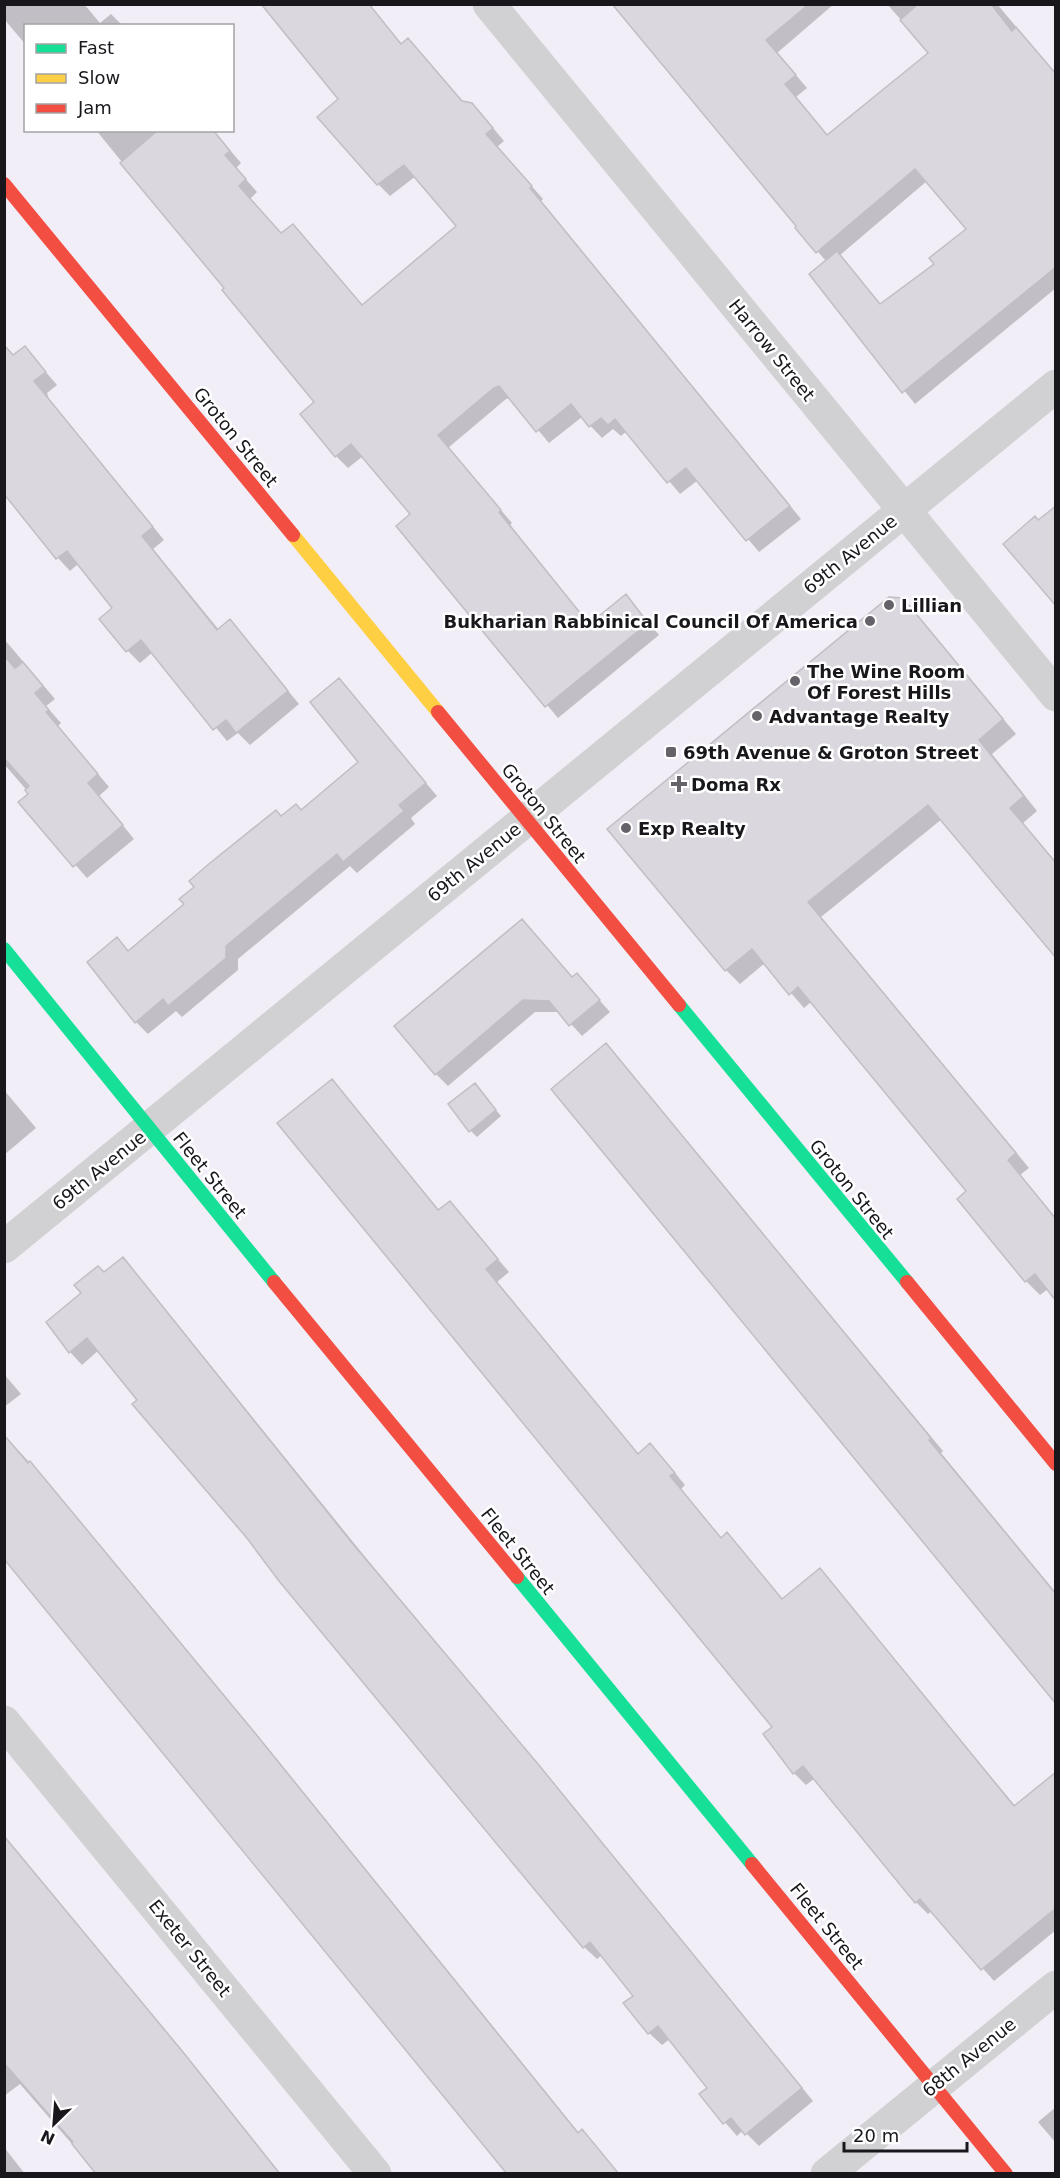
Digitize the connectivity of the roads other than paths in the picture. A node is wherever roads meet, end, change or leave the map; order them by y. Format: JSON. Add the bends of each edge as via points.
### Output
{"nodes":[{"id":1,"x":489,"y":4,"type":"edge"},
{"id":2,"x":4,"y":184,"type":"edge"},
{"id":3,"x":1056,"y":386,"type":"edge"},
{"id":4,"x":904,"y":510,"type":"junction"},
{"id":5,"x":1056,"y":695,"type":"edge"},
{"id":6,"x":526,"y":820,"type":"junction"},
{"id":7,"x":4,"y":949,"type":"edge"},
{"id":8,"x":149,"y":1129,"type":"junction"},
{"id":9,"x":4,"y":1247,"type":"edge"},
{"id":10,"x":1056,"y":1464,"type":"edge"},
{"id":11,"x":4,"y":1722,"type":"edge"},
{"id":12,"x":1056,"y":1987,"type":"edge"},
{"id":13,"x":934,"y":2086,"type":"junction"},
{"id":14,"x":375,"y":2174,"type":"edge"},
{"id":15,"x":827,"y":2174,"type":"edge"},
{"id":16,"x":1006,"y":2174,"type":"edge"}],
"edges":[{"from":1,"to":4,"type":"street","name":"Harrow Street"},
{"from":2,"to":6,"type":"street","name":"Groton Street"},
{"from":3,"to":4,"type":"street","name":"69th Avenue"},
{"from":4,"to":5,"type":"street","name":"Harrow Street"},
{"from":4,"to":6,"type":"street","name":"69th Avenue"},
{"from":6,"to":8,"type":"street","name":"69th Avenue"},
{"from":6,"to":10,"type":"street","name":"Groton Street"},
{"from":7,"to":8,"type":"street","name":"Fleet Street"},
{"from":8,"to":9,"type":"street","name":"69th Avenue"},
{"from":8,"to":13,"type":"street","name":"Fleet Street"},
{"from":11,"to":14,"type":"street","name":"Exeter Street"},
{"from":12,"to":13,"type":"street","name":"68th Avenue"},
{"from":13,"to":15,"type":"street","name":"68th Avenue"},
{"from":13,"to":16,"type":"street","name":"Fleet Street"}]}
